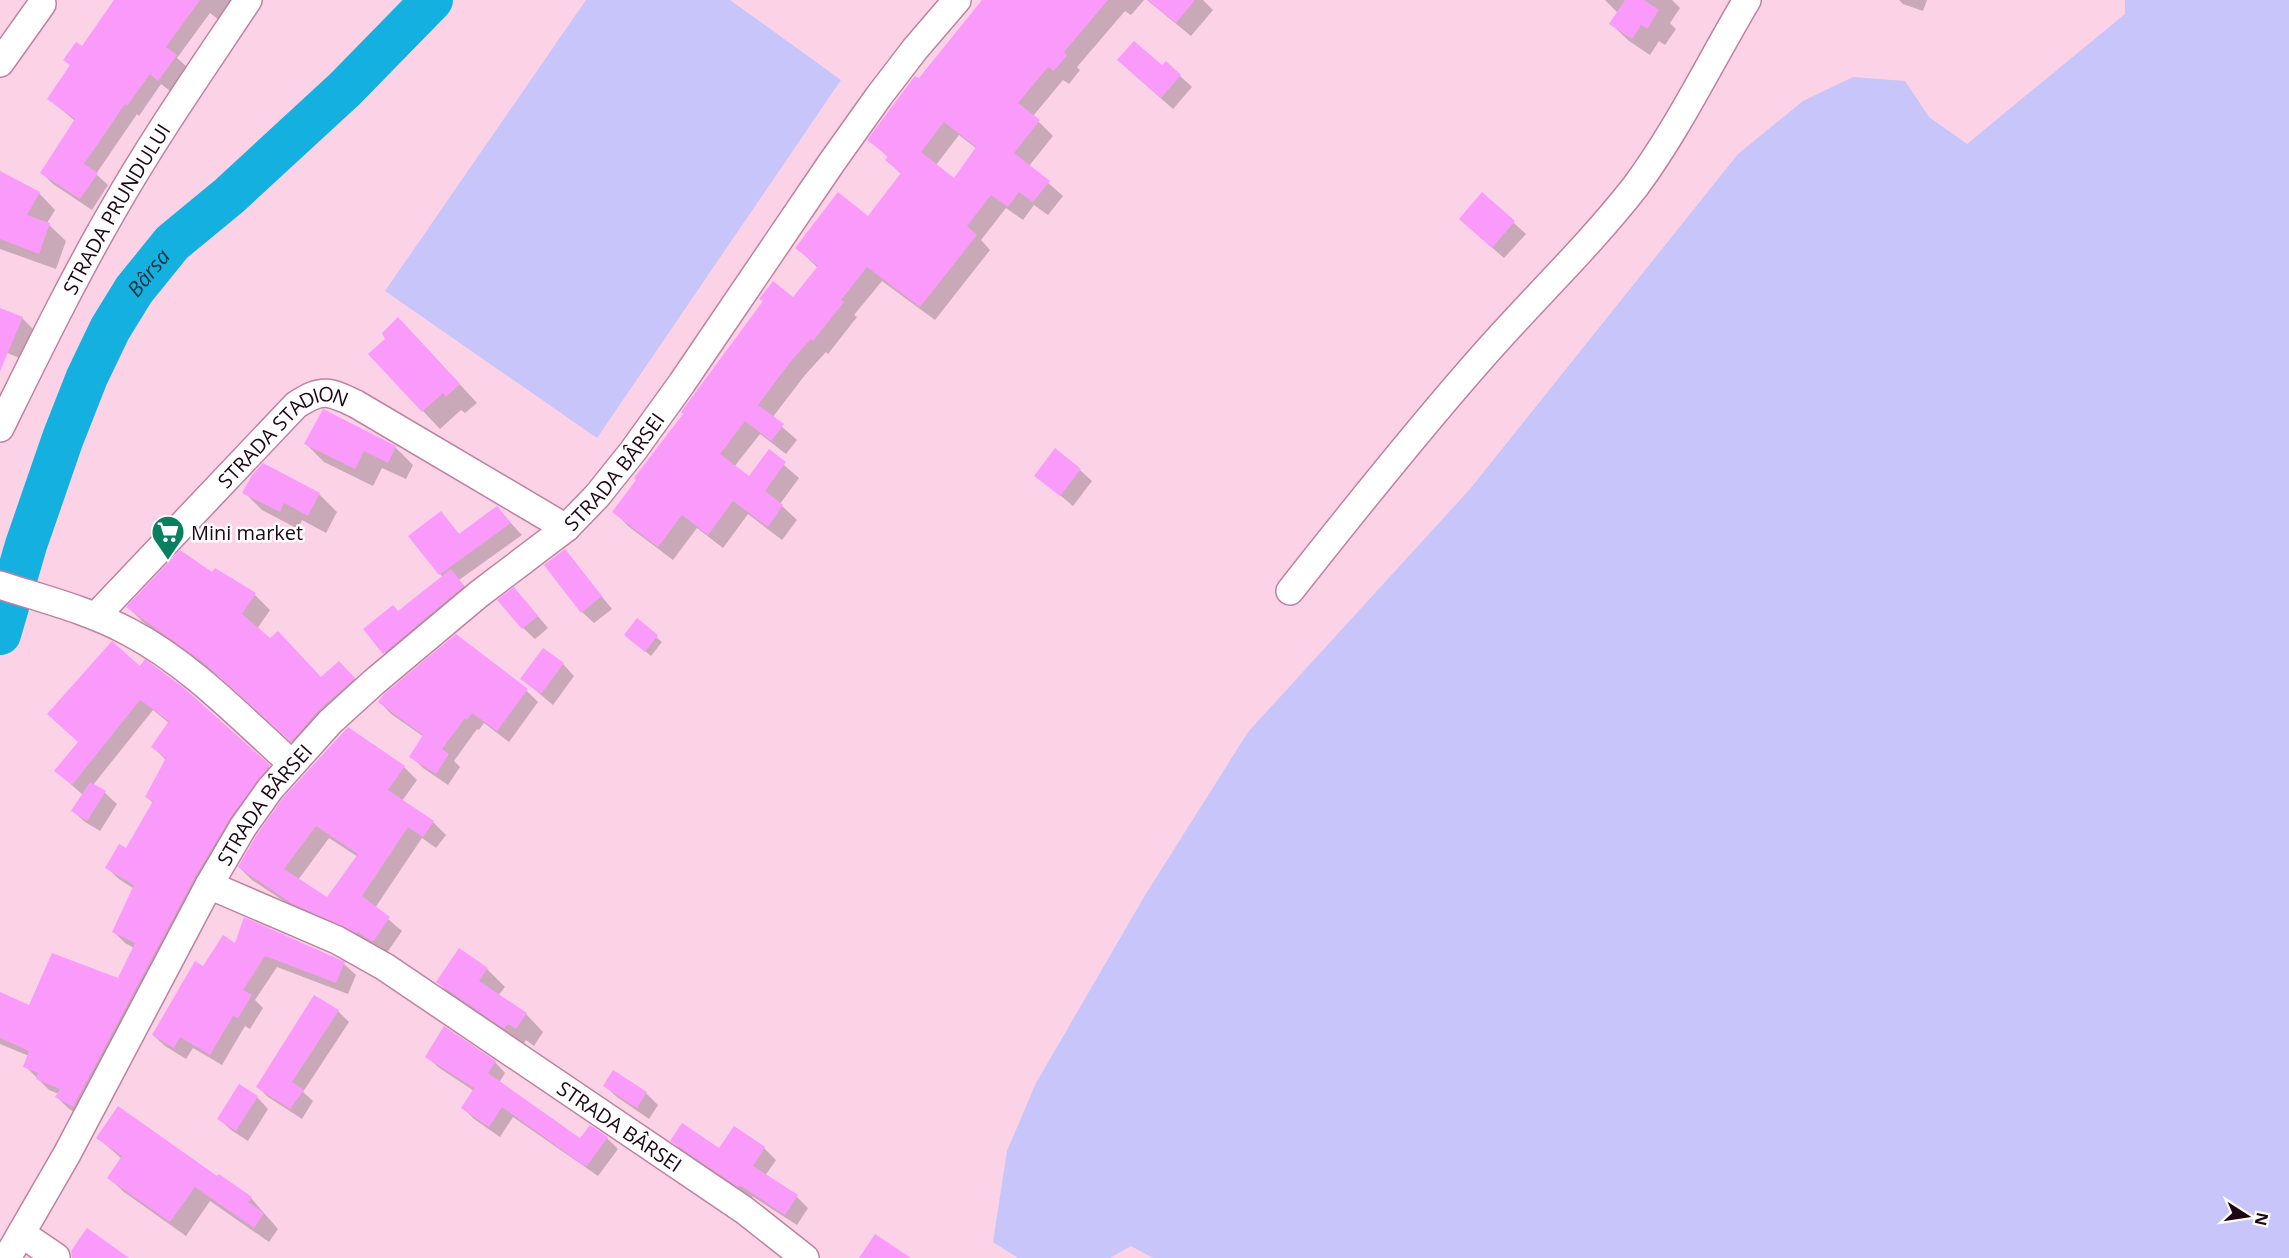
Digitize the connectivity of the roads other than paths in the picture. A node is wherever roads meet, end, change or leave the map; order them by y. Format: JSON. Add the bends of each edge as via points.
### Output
{"nodes":[{"id":1,"x":248,"y":0,"type":"edge"},
{"id":2,"x":957,"y":0,"type":"edge"},
{"id":3,"x":1747,"y":0,"type":"edge"},
{"id":4,"x":42,"y":4,"type":"dead end"},
{"id":5,"x":0,"y":63,"type":"edge"},
{"id":6,"x":0,"y":428,"type":"edge"},
{"id":7,"x":566,"y":528,"type":"junction"},
{"id":8,"x":0,"y":585,"type":"edge"},
{"id":9,"x":1290,"y":591,"type":"dead end"},
{"id":10,"x":96,"y":616,"type":"junction"},
{"id":11,"x":291,"y":763,"type":"junction"},
{"id":12,"x":209,"y":885,"type":"junction"},
{"id":13,"x":22,"y":1234,"type":"junction"},
{"id":14,"x":56,"y":1257,"type":"edge"},
{"id":15,"x":7,"y":1258,"type":"edge"},
{"id":16,"x":805,"y":1258,"type":"edge"}],
"edges":[{"from":1,"to":6,"type":"street","name":"STRADA PRUNDULUI","via":[[113,210]]},
{"from":2,"to":7,"type":"street","name":"STRADA BÂRSEI","via":[[838,152],[633,451]]},
{"from":3,"to":9,"type":"street","via":[[1636,185],[1409,442]]},
{"from":4,"to":5,"type":"street"},
{"from":7,"to":10,"type":"street","name":"STRADA STADION","via":[[356,404],[326,391],[310,395],[296,405]]},
{"from":7,"to":11,"type":"street","name":"STRADA BÂRSEI","via":[[413,648],[330,722]]},
{"from":8,"to":10,"type":"street"},
{"from":10,"to":11,"type":"street","via":[[129,632],[194,675]]},
{"from":11,"to":12,"type":"street","name":"STRADA BÂRSEI","via":[[243,827]]},
{"from":12,"to":13,"type":"street","name":"STRADA BÂRSEI"},
{"from":12,"to":16,"type":"street","name":"STRADA BÂRSEI","via":[[337,940],[385,967],[744,1210]]},
{"from":13,"to":14,"type":"street"},
{"from":13,"to":15,"type":"street","name":"STRADA BÂRSEI"}]}
